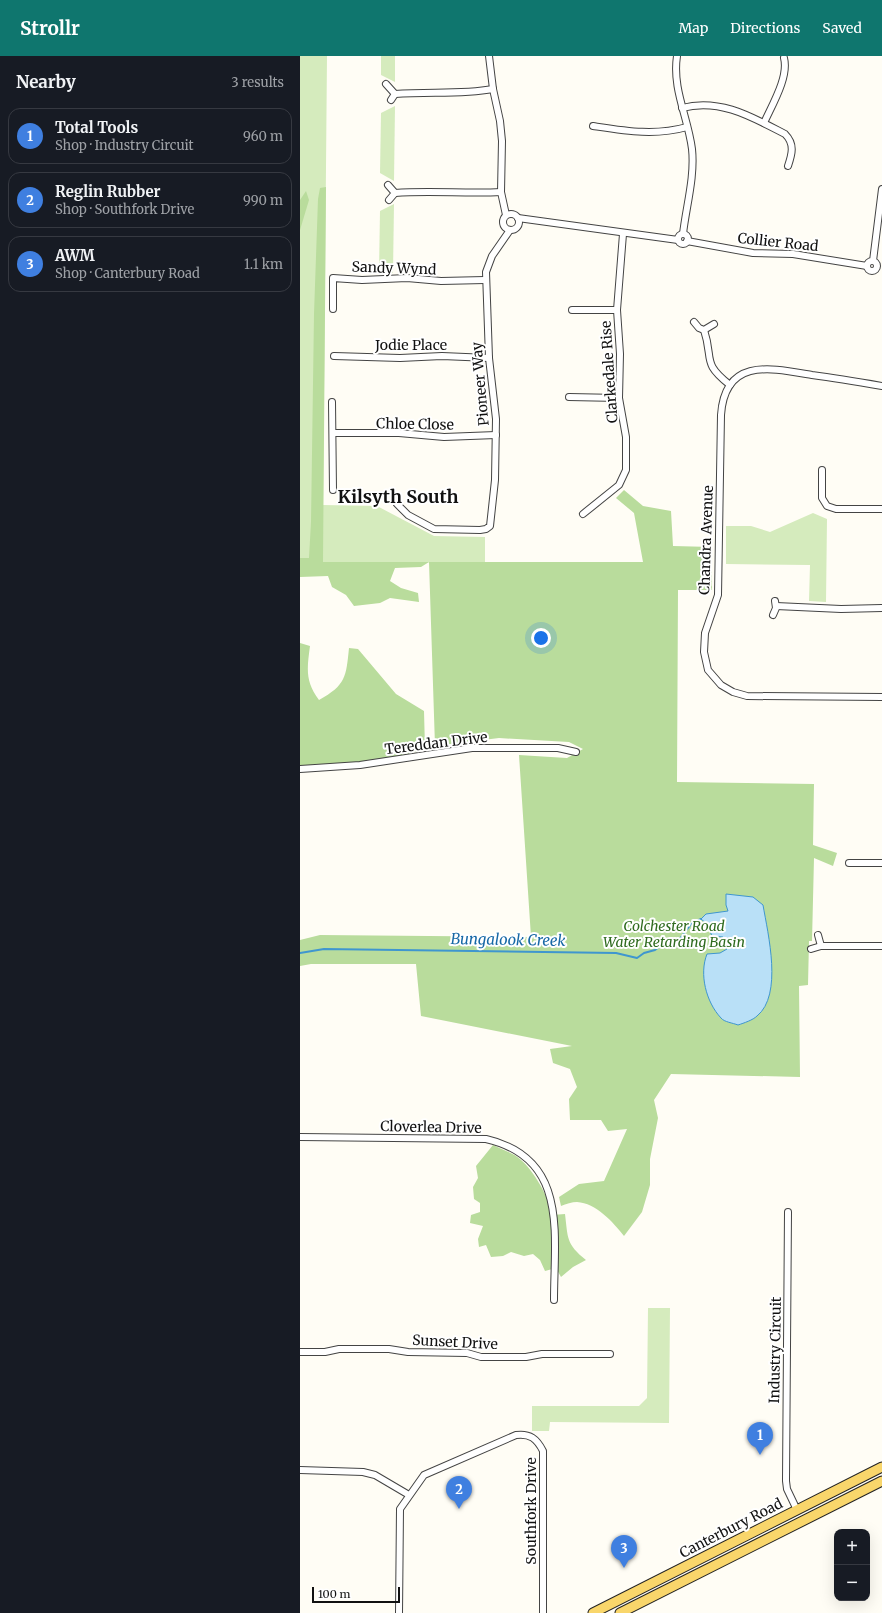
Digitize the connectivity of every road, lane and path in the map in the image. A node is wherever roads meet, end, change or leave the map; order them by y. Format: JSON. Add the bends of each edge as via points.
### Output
{"nodes":[{"id":1,"x":489,"y":56,"type":"edge"},
{"id":2,"x":677,"y":56,"type":"edge"},
{"id":3,"x":784,"y":58,"type":"dead end"},
{"id":4,"x":386,"y":84,"type":"dead end"},
{"id":5,"x":493,"y":89,"type":"junction"},
{"id":6,"x":395,"y":94,"type":"junction"},
{"id":7,"x":392,"y":100,"type":"dead end"},
{"id":8,"x":682,"y":108,"type":"junction"},
{"id":9,"x":764,"y":123,"type":"junction"},
{"id":10,"x":593,"y":126,"type":"dead end"},
{"id":11,"x":687,"y":127,"type":"junction"},
{"id":12,"x":788,"y":166,"type":"dead end"},
{"id":13,"x":388,"y":185,"type":"dead end"},
{"id":14,"x":882,"y":189,"type":"edge"},
{"id":15,"x":501,"y":192,"type":"junction"},
{"id":16,"x":395,"y":193,"type":"junction"},
{"id":17,"x":389,"y":200,"type":"dead end"},
{"id":18,"x":514,"y":218,"type":"junction"},
{"id":19,"x":508,"y":229,"type":"junction"},
{"id":20,"x":623,"y":234,"type":"junction"},
{"id":21,"x":683,"y":234,"type":"junction"},
{"id":22,"x":678,"y":240,"type":"junction"},
{"id":23,"x":687,"y":241,"type":"junction"},
{"id":24,"x":873,"y":261,"type":"junction"},
{"id":25,"x":867,"y":266,"type":"junction"},
{"id":26,"x":880,"y":268,"type":"edge"},
{"id":27,"x":486,"y":280,"type":"junction"},
{"id":28,"x":333,"y":309,"type":"dead end"},
{"id":29,"x":572,"y":310,"type":"dead end"},
{"id":30,"x":617,"y":310,"type":"junction"},
{"id":31,"x":694,"y":322,"type":"dead end"},
{"id":32,"x":714,"y":324,"type":"dead end"},
{"id":33,"x":704,"y":330,"type":"junction"},
{"id":34,"x":334,"y":356,"type":"dead end"},
{"id":35,"x":489,"y":358,"type":"junction"},
{"id":36,"x":730,"y":386,"type":"junction"},
{"id":37,"x":882,"y":386,"type":"edge"},
{"id":38,"x":569,"y":397,"type":"dead end"},
{"id":39,"x":619,"y":398,"type":"junction"},
{"id":40,"x":332,"y":402,"type":"dead end"},
{"id":41,"x":333,"y":433,"type":"junction"},
{"id":42,"x":496,"y":435,"type":"junction"},
{"id":43,"x":822,"y":470,"type":"dead end"},
{"id":44,"x":333,"y":490,"type":"dead end"},
{"id":45,"x":396,"y":504,"type":"dead end"},
{"id":46,"x":882,"y":508,"type":"edge"},
{"id":47,"x":583,"y":514,"type":"dead end"},
{"id":48,"x":882,"y":608,"type":"edge"},
{"id":49,"x":773,"y":615,"type":"dead end"},
{"id":50,"x":882,"y":697,"type":"edge"},
{"id":51,"x":576,"y":752,"type":"dead end"},
{"id":52,"x":300,"y":769,"type":"edge"},
{"id":53,"x":849,"y":863,"type":"dead end"},
{"id":54,"x":882,"y":863,"type":"edge"},
{"id":55,"x":818,"y":935,"type":"dead end"},
{"id":56,"x":821,"y":946,"type":"junction"},
{"id":57,"x":882,"y":946,"type":"edge"},
{"id":58,"x":811,"y":949,"type":"dead end"},
{"id":59,"x":300,"y":1137,"type":"edge"},
{"id":60,"x":788,"y":1212,"type":"dead end"},
{"id":61,"x":554,"y":1300,"type":"dead end"},
{"id":62,"x":300,"y":1352,"type":"edge"},
{"id":63,"x":610,"y":1354,"type":"dead end"},
{"id":64,"x":882,"y":1467,"type":"edge"},
{"id":65,"x":300,"y":1470,"type":"edge"},
{"id":66,"x":882,"y":1481,"type":"edge"},
{"id":67,"x":409,"y":1495,"type":"junction"},
{"id":68,"x":797,"y":1510,"type":"junction"},
{"id":69,"x":611,"y":1604,"type":"junction"},
{"id":70,"x":399,"y":1613,"type":"edge"},
{"id":71,"x":543,"y":1613,"type":"edge"},
{"id":72,"x":593,"y":1613,"type":"edge"},
{"id":73,"x":615,"y":1613,"type":"edge"},
{"id":74,"x":620,"y":1613,"type":"edge"}],
"edges":[{"from":1,"to":5,"type":"street"},
{"from":2,"to":8,"type":"street","via":[[677,89]]},
{"from":3,"to":9,"type":"street","via":[[785,74]]},
{"from":4,"to":6,"type":"street"},
{"from":5,"to":6,"type":"street","via":[[460,94]]},
{"from":5,"to":15,"type":"street","via":[[502,140]]},
{"from":6,"to":7,"type":"street"},
{"from":8,"to":9,"type":"street","via":[[697,105],[726,107]]},
{"from":8,"to":11,"type":"street"},
{"from":9,"to":12,"type":"street","via":[[789,138],[792,149]]},
{"from":10,"to":11,"type":"street","via":[[645,133]]},
{"from":11,"to":21,"type":"street","via":[[691,139],[693,164]]},
{"from":13,"to":16,"type":"street"},
{"from":14,"to":24,"type":"street"},
{"from":15,"to":16,"type":"street"},
{"from":15,"to":18,"type":"street","via":[[504,203]]},
{"from":16,"to":17,"type":"street"},
{"from":18,"to":19,"type":"street","name":"Pioneer Way","via":[[515,229]]},
{"from":18,"to":19,"type":"street","via":[[503,221]]},
{"from":18,"to":20,"type":"street","via":[[535,219]]},
{"from":19,"to":27,"type":"street","name":"Pioneer Way","via":[[487,266]]},
{"from":20,"to":22,"type":"street"},
{"from":20,"to":30,"type":"street","name":"Clarkedale Rise"},
{"from":21,"to":22,"type":"street"},
{"from":21,"to":23,"type":"street"},
{"from":22,"to":23,"type":"street","via":[[682,244]]},
{"from":23,"to":25,"type":"street","name":"Collier Road","via":[[752,253],[793,254]]},
{"from":24,"to":25,"type":"street"},
{"from":24,"to":26,"type":"street"},
{"from":25,"to":26,"type":"street","name":"Collier Road","via":[[872,271]]},
{"from":27,"to":28,"type":"street","name":"Sandy Wynd","via":[[441,282],[407,278],[334,278]]},
{"from":27,"to":35,"type":"street","name":"Pioneer Way"},
{"from":29,"to":30,"type":"street"},
{"from":30,"to":39,"type":"street","name":"Clarkedale Rise"},
{"from":31,"to":33,"type":"street"},
{"from":32,"to":33,"type":"street"},
{"from":33,"to":36,"type":"street","via":[[711,368]]},
{"from":34,"to":35,"type":"street","name":"Jodie Place"},
{"from":35,"to":42,"type":"street","name":"Pioneer Way"},
{"from":36,"to":37,"type":"street","name":"Chandra Avenue","via":[[749,371],[768,368]]},
{"from":36,"to":50,"type":"street","name":"Chandra Avenue","via":[[723,399],[721,411],[720,566],[718,595],[705,633],[704,652],[708,670],[721,685],[747,696]]},
{"from":38,"to":39,"type":"street"},
{"from":39,"to":47,"type":"street","name":"Clarkedale Rise","via":[[626,437],[626,470],[619,485]]},
{"from":40,"to":41,"type":"street"},
{"from":41,"to":42,"type":"street","name":"Chloe Close","via":[[399,433],[444,437]]},
{"from":41,"to":44,"type":"street"},
{"from":42,"to":45,"type":"street","name":"Pioneer Way","via":[[495,480],[490,526],[486,530],[434,529],[408,515]]},
{"from":43,"to":46,"type":"street","via":[[822,498],[827,506],[836,509]]},
{"from":48,"to":49,"type":"street","via":[[841,609],[776,604]]},
{"from":51,"to":52,"type":"street","name":"Tereddan Drive","via":[[558,748],[472,748],[360,765]]},
{"from":53,"to":54,"type":"street"},
{"from":55,"to":56,"type":"street"},
{"from":56,"to":57,"type":"street"},
{"from":56,"to":58,"type":"street"},
{"from":59,"to":61,"type":"street","name":"Cloverlea Drive","via":[[486,1139],[516,1150],[536,1167],[545,1179],[551,1196],[555,1222]]},
{"from":60,"to":68,"type":"street","name":"Industry Circuit","via":[[786,1481]]},
{"from":62,"to":63,"type":"street","name":"Sunset Drive","via":[[389,1349],[408,1352],[467,1353],[481,1357]]},
{"from":64,"to":68,"type":"main road","name":"Canterbury Road"},
{"from":65,"to":67,"type":"street","via":[[363,1472],[375,1475]]},
{"from":66,"to":74,"type":"main road","name":"Canterbury Road"},
{"from":67,"to":70,"type":"street","name":"Southfork Drive","via":[[400,1509]]},
{"from":67,"to":71,"type":"street","name":"Southfork Drive","via":[[424,1475],[516,1435],[531,1436],[539,1442],[543,1451]]},
{"from":68,"to":69,"type":"main road","name":"Canterbury Road"},
{"from":69,"to":72,"type":"main road","name":"Canterbury Road"},
{"from":69,"to":73,"type":"main road"}]}
